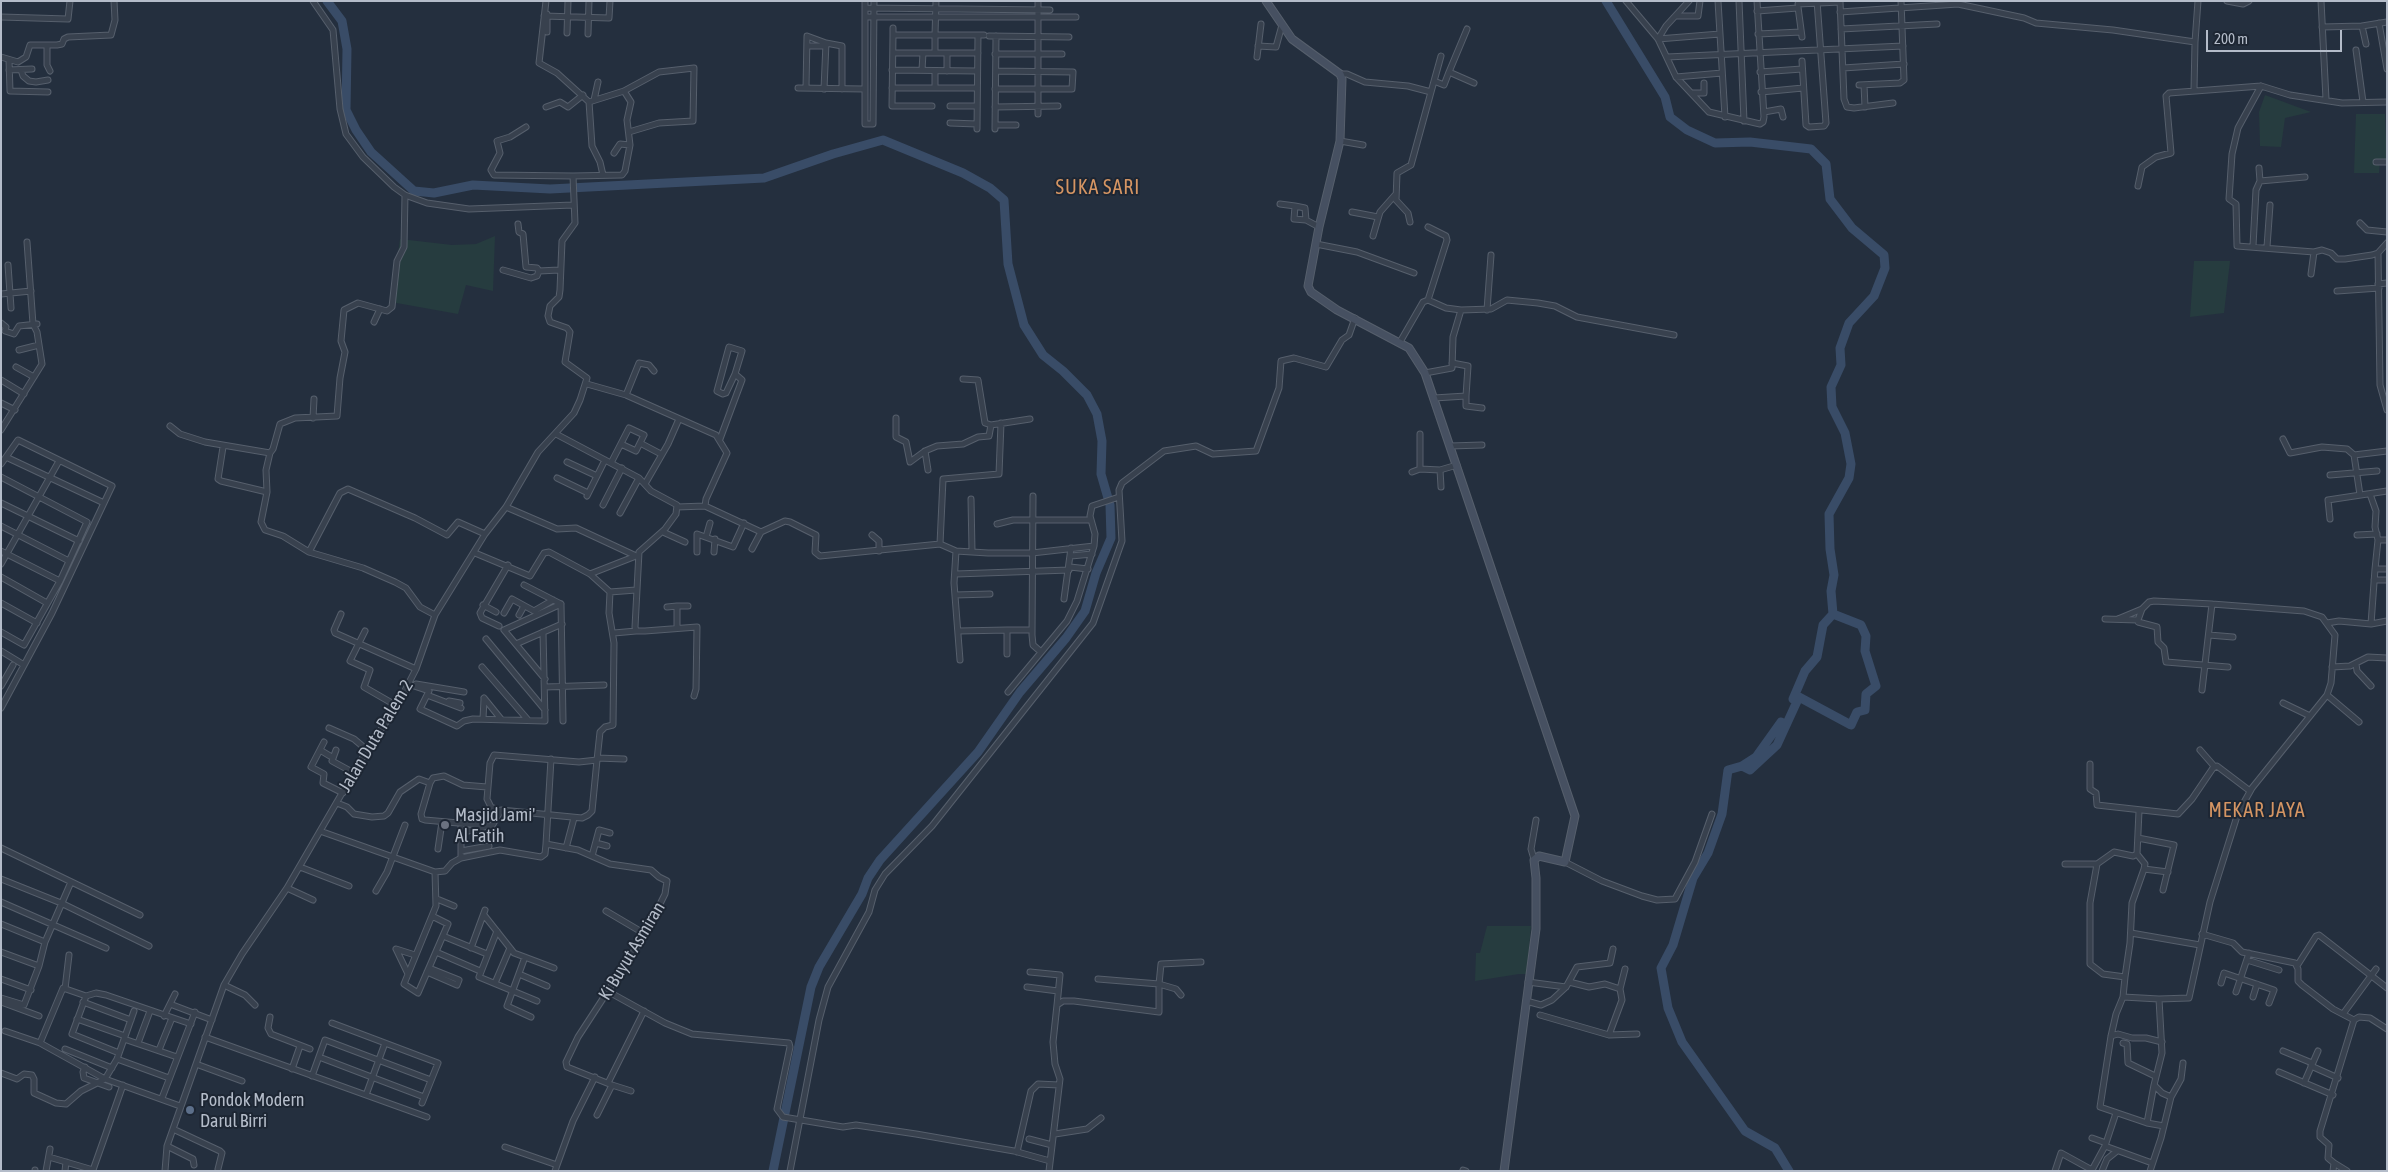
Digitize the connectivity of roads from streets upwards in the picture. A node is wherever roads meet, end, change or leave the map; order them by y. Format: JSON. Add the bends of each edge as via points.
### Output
{"nodes":[{"id":1,"x":70,"y":1,"type":"edge"},
{"id":2,"x":114,"y":1,"type":"edge"},
{"id":3,"x":313,"y":1,"type":"edge"},
{"id":4,"x":547,"y":1,"type":"edge"},
{"id":5,"x":568,"y":1,"type":"edge"},
{"id":6,"x":589,"y":1,"type":"edge"},
{"id":7,"x":610,"y":1,"type":"edge"},
{"id":8,"x":865,"y":1,"type":"edge"},
{"id":9,"x":874,"y":1,"type":"edge"},
{"id":10,"x":936,"y":1,"type":"edge"},
{"id":11,"x":1038,"y":1,"type":"edge"},
{"id":12,"x":1266,"y":1,"type":"edge"},
{"id":13,"x":1626,"y":1,"type":"edge"},
{"id":14,"x":1690,"y":1,"type":"edge"},
{"id":15,"x":1700,"y":1,"type":"edge"},
{"id":16,"x":1718,"y":1,"type":"edge"},
{"id":17,"x":1739,"y":1,"type":"edge"},
{"id":18,"x":1756,"y":1,"type":"edge"},
{"id":19,"x":1901,"y":1,"type":"edge"},
{"id":20,"x":2198,"y":1,"type":"edge"},
{"id":21,"x":2227,"y":1,"type":"edge"},
{"id":22,"x":2249,"y":1,"type":"edge"},
{"id":23,"x":2321,"y":1,"type":"edge"},
{"id":24,"x":1818,"y":2,"type":"edge"},
{"id":25,"x":1840,"y":2,"type":"edge"},
{"id":26,"x":1798,"y":5,"type":"edge"},
{"id":27,"x":865,"y":8,"type":"junction"},
{"id":28,"x":874,"y":8,"type":"junction"},
{"id":29,"x":1901,"y":8,"type":"junction"},
{"id":30,"x":936,"y":9,"type":"junction"},
{"id":31,"x":1038,"y":10,"type":"junction"},
{"id":32,"x":1050,"y":10,"type":"dead end"},
{"id":33,"x":1757,"y":11,"type":"junction"},
{"id":34,"x":1840,"y":12,"type":"junction"},
{"id":35,"x":546,"y":16,"type":"junction"},
{"id":36,"x":568,"y":16,"type":"junction"},
{"id":37,"x":1676,"y":16,"type":"junction"},
{"id":38,"x":1,"y":17,"type":"edge"},
{"id":39,"x":589,"y":17,"type":"junction"},
{"id":40,"x":866,"y":17,"type":"junction"},
{"id":41,"x":874,"y":17,"type":"junction"},
{"id":42,"x":935,"y":17,"type":"junction"},
{"id":43,"x":1038,"y":17,"type":"junction"},
{"id":44,"x":1076,"y":17,"type":"dead end"},
{"id":45,"x":2387,"y":22,"type":"edge"},
{"id":46,"x":2380,"y":23,"type":"junction"},
{"id":47,"x":1261,"y":24,"type":"dead end"},
{"id":48,"x":1937,"y":24,"type":"dead end"},
{"id":49,"x":1282,"y":26,"type":"junction"},
{"id":50,"x":1902,"y":26,"type":"junction"},
{"id":51,"x":2362,"y":26,"type":"junction"},
{"id":52,"x":2322,"y":27,"type":"junction"},
{"id":53,"x":893,"y":28,"type":"dead end"},
{"id":54,"x":1467,"y":29,"type":"dead end"},
{"id":55,"x":1841,"y":29,"type":"junction"},
{"id":56,"x":547,"y":32,"type":"dead end"},
{"id":57,"x":567,"y":33,"type":"dead end"},
{"id":58,"x":588,"y":34,"type":"dead end"},
{"id":59,"x":1720,"y":34,"type":"junction"},
{"id":60,"x":1758,"y":34,"type":"junction"},
{"id":61,"x":893,"y":36,"type":"junction"},
{"id":62,"x":935,"y":36,"type":"junction"},
{"id":63,"x":984,"y":36,"type":"junction"},
{"id":64,"x":996,"y":36,"type":"junction"},
{"id":65,"x":1038,"y":36,"type":"junction"},
{"id":66,"x":1069,"y":37,"type":"dead end"},
{"id":67,"x":1658,"y":39,"type":"junction"},
{"id":68,"x":2195,"y":42,"type":"junction"},
{"id":69,"x":2366,"y":44,"type":"dead end"},
{"id":70,"x":826,"y":45,"type":"junction"},
{"id":71,"x":47,"y":46,"type":"junction"},
{"id":72,"x":807,"y":46,"type":"junction"},
{"id":73,"x":1258,"y":46,"type":"junction"},
{"id":74,"x":1903,"y":46,"type":"junction"},
{"id":75,"x":1842,"y":48,"type":"junction"},
{"id":76,"x":1821,"y":49,"type":"junction"},
{"id":77,"x":2356,"y":50,"type":"dead end"},
{"id":78,"x":1758,"y":52,"type":"junction"},
{"id":79,"x":893,"y":53,"type":"junction"},
{"id":80,"x":923,"y":53,"type":"junction"},
{"id":81,"x":935,"y":53,"type":"junction"},
{"id":82,"x":947,"y":53,"type":"junction"},
{"id":83,"x":978,"y":53,"type":"junction"},
{"id":84,"x":996,"y":54,"type":"junction"},
{"id":85,"x":1038,"y":54,"type":"junction"},
{"id":86,"x":1062,"y":54,"type":"dead end"},
{"id":87,"x":1741,"y":54,"type":"junction"},
{"id":88,"x":1721,"y":55,"type":"junction"},
{"id":89,"x":1441,"y":56,"type":"dead end"},
{"id":90,"x":1,"y":57,"type":"edge"},
{"id":91,"x":1257,"y":57,"type":"dead end"},
{"id":92,"x":1666,"y":57,"type":"junction"},
{"id":93,"x":9,"y":60,"type":"junction"},
{"id":94,"x":1802,"y":61,"type":"dead end"},
{"id":95,"x":1904,"y":64,"type":"junction"},
{"id":96,"x":1843,"y":68,"type":"junction"},
{"id":97,"x":32,"y":69,"type":"dead end"},
{"id":98,"x":1802,"y":69,"type":"junction"},
{"id":99,"x":2387,"y":69,"type":"edge"},
{"id":100,"x":9,"y":70,"type":"junction"},
{"id":101,"x":21,"y":70,"type":"junction"},
{"id":102,"x":892,"y":70,"type":"junction"},
{"id":103,"x":922,"y":70,"type":"junction"},
{"id":104,"x":935,"y":70,"type":"junction"},
{"id":105,"x":947,"y":70,"type":"junction"},
{"id":106,"x":50,"y":71,"type":"dead end"},
{"id":107,"x":978,"y":71,"type":"junction"},
{"id":108,"x":996,"y":71,"type":"junction"},
{"id":109,"x":1038,"y":71,"type":"junction"},
{"id":110,"x":1449,"y":72,"type":"junction"},
{"id":111,"x":1760,"y":72,"type":"junction"},
{"id":112,"x":1722,"y":73,"type":"junction"},
{"id":113,"x":1340,"y":74,"type":"junction"},
{"id":114,"x":1676,"y":76,"type":"junction"},
{"id":115,"x":48,"y":80,"type":"dead end"},
{"id":116,"x":1434,"y":81,"type":"junction"},
{"id":117,"x":598,"y":82,"type":"dead end"},
{"id":118,"x":1474,"y":83,"type":"dead end"},
{"id":119,"x":1704,"y":83,"type":"dead end"},
{"id":120,"x":2261,"y":86,"type":"junction"},
{"id":121,"x":798,"y":88,"type":"dead end"},
{"id":122,"x":806,"y":88,"type":"junction"},
{"id":123,"x":824,"y":88,"type":"junction"},
{"id":124,"x":864,"y":88,"type":"junction"},
{"id":125,"x":892,"y":88,"type":"junction"},
{"id":126,"x":934,"y":88,"type":"junction"},
{"id":127,"x":977,"y":88,"type":"junction"},
{"id":128,"x":1803,"y":88,"type":"junction"},
{"id":129,"x":842,"y":89,"type":"junction"},
{"id":130,"x":995,"y":89,"type":"junction"},
{"id":131,"x":1038,"y":89,"type":"junction"},
{"id":132,"x":2194,"y":90,"type":"junction"},
{"id":133,"x":624,"y":91,"type":"junction"},
{"id":134,"x":48,"y":92,"type":"dead end"},
{"id":135,"x":1430,"y":92,"type":"junction"},
{"id":136,"x":1761,"y":92,"type":"junction"},
{"id":137,"x":1692,"y":94,"type":"junction"},
{"id":138,"x":583,"y":96,"type":"junction"},
{"id":139,"x":2326,"y":100,"type":"junction"},
{"id":140,"x":592,"y":101,"type":"junction"},
{"id":141,"x":2363,"y":102,"type":"junction"},
{"id":142,"x":2387,"y":102,"type":"edge"},
{"id":143,"x":1894,"y":103,"type":"dead end"},
{"id":144,"x":932,"y":106,"type":"dead end"},
{"id":145,"x":950,"y":106,"type":"dead end"},
{"id":146,"x":977,"y":106,"type":"junction"},
{"id":147,"x":995,"y":106,"type":"junction"},
{"id":148,"x":1058,"y":106,"type":"dead end"},
{"id":149,"x":546,"y":107,"type":"dead end"},
{"id":150,"x":1038,"y":107,"type":"junction"},
{"id":151,"x":1865,"y":107,"type":"junction"},
{"id":152,"x":1764,"y":112,"type":"junction"},
{"id":153,"x":1038,"y":114,"type":"dead end"},
{"id":154,"x":1725,"y":117,"type":"junction"},
{"id":155,"x":1783,"y":117,"type":"dead end"},
{"id":156,"x":1744,"y":121,"type":"junction"},
{"id":157,"x":950,"y":123,"type":"dead end"},
{"id":158,"x":1016,"y":125,"type":"dead end"},
{"id":159,"x":526,"y":127,"type":"dead end"},
{"id":160,"x":629,"y":132,"type":"junction"},
{"id":161,"x":1340,"y":141,"type":"junction"},
{"id":162,"x":630,"y":145,"type":"junction"},
{"id":163,"x":1363,"y":145,"type":"dead end"},
{"id":164,"x":614,"y":153,"type":"dead end"},
{"id":165,"x":2376,"y":162,"type":"dead end"},
{"id":166,"x":2387,"y":162,"type":"edge"},
{"id":167,"x":2259,"y":168,"type":"dead end"},
{"id":168,"x":603,"y":175,"type":"junction"},
{"id":169,"x":2305,"y":177,"type":"dead end"},
{"id":170,"x":573,"y":178,"type":"junction"},
{"id":171,"x":2260,"y":181,"type":"junction"},
{"id":172,"x":2138,"y":186,"type":"dead end"},
{"id":173,"x":405,"y":195,"type":"junction"},
{"id":174,"x":1395,"y":195,"type":"junction"},
{"id":175,"x":1280,"y":204,"type":"dead end"},
{"id":176,"x":573,"y":205,"type":"junction"},
{"id":177,"x":2270,"y":205,"type":"dead end"},
{"id":178,"x":1295,"y":206,"type":"junction"},
{"id":179,"x":1352,"y":212,"type":"dead end"},
{"id":180,"x":1378,"y":217,"type":"junction"},
{"id":181,"x":1306,"y":220,"type":"junction"},
{"id":182,"x":1410,"y":222,"type":"dead end"},
{"id":183,"x":2360,"y":223,"type":"dead end"},
{"id":184,"x":518,"y":224,"type":"dead end"},
{"id":185,"x":1319,"y":226,"type":"junction"},
{"id":186,"x":1428,"y":227,"type":"dead end"},
{"id":187,"x":2387,"y":232,"type":"edge"},
{"id":188,"x":1373,"y":236,"type":"dead end"},
{"id":189,"x":27,"y":242,"type":"dead end"},
{"id":190,"x":2387,"y":243,"type":"edge"},
{"id":191,"x":1316,"y":244,"type":"junction"},
{"id":192,"x":2253,"y":246,"type":"junction"},
{"id":193,"x":2267,"y":247,"type":"junction"},
{"id":194,"x":2314,"y":252,"type":"junction"},
{"id":195,"x":2378,"y":253,"type":"junction"},
{"id":196,"x":1491,"y":255,"type":"dead end"},
{"id":197,"x":8,"y":265,"type":"dead end"},
{"id":198,"x":503,"y":270,"type":"dead end"},
{"id":199,"x":559,"y":270,"type":"junction"},
{"id":200,"x":539,"y":271,"type":"junction"},
{"id":201,"x":1414,"y":273,"type":"dead end"},
{"id":202,"x":2312,"y":274,"type":"dead end"},
{"id":203,"x":2387,"y":283,"type":"edge"},
{"id":204,"x":2378,"y":286,"type":"junction"},
{"id":205,"x":31,"y":291,"type":"junction"},
{"id":206,"x":2337,"y":291,"type":"dead end"},
{"id":207,"x":10,"y":293,"type":"junction"},
{"id":208,"x":1,"y":294,"type":"edge"},
{"id":209,"x":1428,"y":300,"type":"junction"},
{"id":210,"x":11,"y":308,"type":"dead end"},
{"id":211,"x":380,"y":309,"type":"junction"},
{"id":212,"x":1461,"y":310,"type":"junction"},
{"id":213,"x":1487,"y":310,"type":"junction"},
{"id":214,"x":1354,"y":318,"type":"junction"},
{"id":215,"x":374,"y":322,"type":"dead end"},
{"id":216,"x":1,"y":323,"type":"edge"},
{"id":217,"x":35,"y":324,"type":"junction"},
{"id":218,"x":5,"y":330,"type":"junction"},
{"id":219,"x":1674,"y":335,"type":"dead end"},
{"id":220,"x":1,"y":337,"type":"edge"},
{"id":221,"x":1400,"y":342,"type":"junction"},
{"id":222,"x":39,"y":345,"type":"junction"},
{"id":223,"x":18,"y":350,"type":"dead end"},
{"id":224,"x":1452,"y":363,"type":"junction"},
{"id":225,"x":16,"y":367,"type":"dead end"},
{"id":226,"x":2380,"y":370,"type":"junction"},
{"id":227,"x":2387,"y":370,"type":"edge"},
{"id":228,"x":654,"y":371,"type":"dead end"},
{"id":229,"x":1425,"y":373,"type":"junction"},
{"id":230,"x":735,"y":374,"type":"junction"},
{"id":231,"x":34,"y":376,"type":"junction"},
{"id":232,"x":963,"y":379,"type":"dead end"},
{"id":233,"x":1,"y":380,"type":"edge"},
{"id":234,"x":586,"y":384,"type":"junction"},
{"id":235,"x":24,"y":394,"type":"junction"},
{"id":236,"x":626,"y":395,"type":"junction"},
{"id":237,"x":1466,"y":396,"type":"junction"},
{"id":238,"x":1434,"y":398,"type":"junction"},
{"id":239,"x":314,"y":399,"type":"dead end"},
{"id":240,"x":1,"y":403,"type":"edge"},
{"id":241,"x":1482,"y":408,"type":"dead end"},
{"id":242,"x":15,"y":410,"type":"junction"},
{"id":243,"x":2387,"y":410,"type":"edge"},
{"id":244,"x":313,"y":418,"type":"junction"},
{"id":245,"x":896,"y":418,"type":"dead end"},
{"id":246,"x":679,"y":419,"type":"junction"},
{"id":247,"x":1030,"y":419,"type":"dead end"},
{"id":248,"x":1001,"y":424,"type":"junction"},
{"id":249,"x":991,"y":425,"type":"junction"},
{"id":250,"x":170,"y":426,"type":"dead end"},
{"id":251,"x":2,"y":428,"type":"edge"},
{"id":252,"x":556,"y":434,"type":"junction"},
{"id":253,"x":1420,"y":434,"type":"dead end"},
{"id":254,"x":720,"y":439,"type":"junction"},
{"id":255,"x":2283,"y":439,"type":"dead end"},
{"id":256,"x":640,"y":443,"type":"junction"},
{"id":257,"x":621,"y":444,"type":"junction"},
{"id":258,"x":1482,"y":445,"type":"dead end"},
{"id":259,"x":223,"y":446,"type":"junction"},
{"id":260,"x":1450,"y":446,"type":"junction"},
{"id":261,"x":925,"y":451,"type":"junction"},
{"id":262,"x":2387,"y":451,"type":"edge"},
{"id":263,"x":270,"y":453,"type":"junction"},
{"id":264,"x":659,"y":453,"type":"dead end"},
{"id":265,"x":2354,"y":455,"type":"junction"},
{"id":266,"x":6,"y":457,"type":"junction"},
{"id":267,"x":59,"y":460,"type":"junction"},
{"id":268,"x":606,"y":460,"type":"junction"},
{"id":269,"x":567,"y":462,"type":"dead end"},
{"id":270,"x":611,"y":463,"type":"junction"},
{"id":271,"x":1,"y":464,"type":"edge"},
{"id":272,"x":1456,"y":465,"type":"junction"},
{"id":273,"x":622,"y":468,"type":"junction"},
{"id":274,"x":1420,"y":469,"type":"junction"},
{"id":275,"x":928,"y":470,"type":"dead end"},
{"id":276,"x":1440,"y":470,"type":"junction"},
{"id":277,"x":2377,"y":471,"type":"dead end"},
{"id":278,"x":1412,"y":472,"type":"dead end"},
{"id":279,"x":2357,"y":473,"type":"junction"},
{"id":280,"x":2330,"y":475,"type":"dead end"},
{"id":281,"x":597,"y":476,"type":"junction"},
{"id":282,"x":1,"y":478,"type":"edge"},
{"id":283,"x":49,"y":478,"type":"junction"},
{"id":284,"x":557,"y":478,"type":"dead end"},
{"id":285,"x":639,"y":478,"type":"junction"},
{"id":286,"x":644,"y":484,"type":"junction"},
{"id":287,"x":1441,"y":487,"type":"dead end"},
{"id":288,"x":2387,"y":491,"type":"edge"},
{"id":289,"x":267,"y":492,"type":"junction"},
{"id":290,"x":2370,"y":494,"type":"junction"},
{"id":291,"x":2360,"y":495,"type":"junction"},
{"id":292,"x":1033,"y":496,"type":"dead end"},
{"id":293,"x":1116,"y":497,"type":"junction"},
{"id":294,"x":39,"y":498,"type":"junction"},
{"id":295,"x":971,"y":499,"type":"dead end"},
{"id":296,"x":1,"y":503,"type":"edge"},
{"id":297,"x":104,"y":503,"type":"junction"},
{"id":298,"x":603,"y":505,"type":"dead end"},
{"id":299,"x":506,"y":506,"type":"junction"},
{"id":300,"x":705,"y":506,"type":"junction"},
{"id":301,"x":677,"y":507,"type":"junction"},
{"id":302,"x":620,"y":513,"type":"dead end"},
{"id":303,"x":28,"y":517,"type":"junction"},
{"id":304,"x":2330,"y":518,"type":"dead end"},
{"id":305,"x":1091,"y":520,"type":"junction"},
{"id":306,"x":1032,"y":522,"type":"junction"},
{"id":307,"x":710,"y":523,"type":"dead end"},
{"id":308,"x":744,"y":524,"type":"junction"},
{"id":309,"x":997,"y":524,"type":"dead end"},
{"id":310,"x":1,"y":526,"type":"edge"},
{"id":311,"x":663,"y":532,"type":"junction"},
{"id":312,"x":761,"y":532,"type":"junction"},
{"id":313,"x":485,"y":534,"type":"junction"},
{"id":314,"x":18,"y":535,"type":"junction"},
{"id":315,"x":872,"y":535,"type":"dead end"},
{"id":316,"x":2357,"y":535,"type":"dead end"},
{"id":317,"x":706,"y":537,"type":"junction"},
{"id":318,"x":2377,"y":537,"type":"junction"},
{"id":319,"x":715,"y":539,"type":"junction"},
{"id":320,"x":2387,"y":540,"type":"edge"},
{"id":321,"x":79,"y":541,"type":"junction"},
{"id":322,"x":685,"y":542,"type":"dead end"},
{"id":323,"x":940,"y":544,"type":"junction"},
{"id":324,"x":729,"y":545,"type":"junction"},
{"id":325,"x":1094,"y":546,"type":"junction"},
{"id":326,"x":1071,"y":548,"type":"junction"},
{"id":327,"x":752,"y":549,"type":"dead end"},
{"id":328,"x":1,"y":551,"type":"edge"},
{"id":329,"x":880,"y":551,"type":"junction"},
{"id":330,"x":956,"y":551,"type":"junction"},
{"id":331,"x":972,"y":551,"type":"junction"},
{"id":332,"x":309,"y":552,"type":"junction"},
{"id":333,"x":697,"y":552,"type":"dead end"},
{"id":334,"x":714,"y":552,"type":"dead end"},
{"id":335,"x":729,"y":552,"type":"dead end"},
{"id":336,"x":475,"y":553,"type":"junction"},
{"id":337,"x":1032,"y":553,"type":"junction"},
{"id":338,"x":7,"y":554,"type":"junction"},
{"id":339,"x":1092,"y":554,"type":"junction"},
{"id":340,"x":636,"y":556,"type":"junction"},
{"id":341,"x":1071,"y":556,"type":"junction"},
{"id":342,"x":69,"y":561,"type":"junction"},
{"id":343,"x":1,"y":564,"type":"edge"},
{"id":344,"x":508,"y":565,"type":"junction"},
{"id":345,"x":1070,"y":568,"type":"junction"},
{"id":346,"x":1088,"y":569,"type":"junction"},
{"id":347,"x":2375,"y":569,"type":"junction"},
{"id":348,"x":2387,"y":569,"type":"edge"},
{"id":349,"x":1032,"y":570,"type":"junction"},
{"id":350,"x":590,"y":574,"type":"junction"},
{"id":351,"x":956,"y":574,"type":"junction"},
{"id":352,"x":1,"y":577,"type":"edge"},
{"id":353,"x":2374,"y":580,"type":"junction"},
{"id":354,"x":2387,"y":580,"type":"edge"},
{"id":355,"x":60,"y":581,"type":"junction"},
{"id":356,"x":524,"y":585,"type":"dead end"},
{"id":357,"x":636,"y":590,"type":"junction"},
{"id":358,"x":610,"y":592,"type":"junction"},
{"id":359,"x":990,"y":594,"type":"dead end"},
{"id":360,"x":954,"y":595,"type":"junction"},
{"id":361,"x":1064,"y":599,"type":"dead end"},
{"id":362,"x":553,"y":600,"type":"junction"},
{"id":363,"x":1,"y":603,"type":"edge"},
{"id":364,"x":48,"y":603,"type":"junction"},
{"id":365,"x":561,"y":604,"type":"junction"},
{"id":366,"x":2212,"y":604,"type":"junction"},
{"id":367,"x":483,"y":605,"type":"junction"},
{"id":368,"x":524,"y":606,"type":"junction"},
{"id":369,"x":666,"y":606,"type":"dead end"},
{"id":370,"x":677,"y":606,"type":"junction"},
{"id":371,"x":688,"y":606,"type":"dead end"},
{"id":372,"x":2142,"y":609,"type":"junction"},
{"id":373,"x":496,"y":612,"type":"dead end"},
{"id":374,"x":342,"y":614,"type":"dead end"},
{"id":375,"x":504,"y":614,"type":"dead end"},
{"id":376,"x":435,"y":615,"type":"junction"},
{"id":377,"x":519,"y":615,"type":"dead end"},
{"id":378,"x":2105,"y":619,"type":"dead end"},
{"id":379,"x":2118,"y":619,"type":"junction"},
{"id":380,"x":2138,"y":620,"type":"junction"},
{"id":381,"x":2387,"y":621,"type":"edge"},
{"id":382,"x":37,"y":623,"type":"junction"},
{"id":383,"x":2328,"y":623,"type":"junction"},
{"id":384,"x":562,"y":624,"type":"junction"},
{"id":385,"x":2371,"y":624,"type":"junction"},
{"id":386,"x":499,"y":626,"type":"dead end"},
{"id":387,"x":677,"y":628,"type":"junction"},
{"id":388,"x":1007,"y":630,"type":"junction"},
{"id":389,"x":1032,"y":630,"type":"junction"},
{"id":390,"x":364,"y":631,"type":"dead end"},
{"id":391,"x":636,"y":631,"type":"junction"},
{"id":392,"x":959,"y":631,"type":"junction"},
{"id":393,"x":1,"y":632,"type":"edge"},
{"id":394,"x":543,"y":632,"type":"junction"},
{"id":395,"x":614,"y":633,"type":"junction"},
{"id":396,"x":2209,"y":634,"type":"junction"},
{"id":397,"x":2234,"y":637,"type":"dead end"},
{"id":398,"x":486,"y":639,"type":"dead end"},
{"id":399,"x":357,"y":644,"type":"junction"},
{"id":400,"x":516,"y":644,"type":"junction"},
{"id":401,"x":1,"y":651,"type":"edge"},
{"id":402,"x":1041,"y":652,"type":"junction"},
{"id":403,"x":1007,"y":654,"type":"dead end"},
{"id":404,"x":2387,"y":658,"type":"edge"},
{"id":405,"x":960,"y":660,"type":"dead end"},
{"id":406,"x":2356,"y":664,"type":"junction"},
{"id":407,"x":13,"y":665,"type":"dead end"},
{"id":408,"x":24,"y":665,"type":"junction"},
{"id":409,"x":2205,"y":665,"type":"junction"},
{"id":410,"x":482,"y":667,"type":"dead end"},
{"id":411,"x":2228,"y":667,"type":"dead end"},
{"id":412,"x":2332,"y":667,"type":"junction"},
{"id":413,"x":1,"y":668,"type":"edge"},
{"id":414,"x":416,"y":669,"type":"junction"},
{"id":415,"x":9,"y":672,"type":"junction"},
{"id":416,"x":545,"y":679,"type":"junction"},
{"id":417,"x":408,"y":684,"type":"junction"},
{"id":418,"x":604,"y":685,"type":"dead end"},
{"id":419,"x":1,"y":686,"type":"edge"},
{"id":420,"x":563,"y":686,"type":"junction"},
{"id":421,"x":2371,"y":686,"type":"dead end"},
{"id":422,"x":545,"y":687,"type":"junction"},
{"id":423,"x":2202,"y":690,"type":"dead end"},
{"id":424,"x":464,"y":692,"type":"dead end"},
{"id":425,"x":1008,"y":692,"type":"dead end"},
{"id":426,"x":427,"y":695,"type":"junction"},
{"id":427,"x":2327,"y":695,"type":"junction"},
{"id":428,"x":694,"y":696,"type":"dead end"},
{"id":429,"x":2283,"y":702,"type":"dead end"},
{"id":430,"x":397,"y":706,"type":"junction"},
{"id":431,"x":460,"y":706,"type":"dead end"},
{"id":432,"x":1,"y":708,"type":"edge"},
{"id":433,"x":545,"y":710,"type":"junction"},
{"id":434,"x":2310,"y":716,"type":"junction"},
{"id":435,"x":483,"y":719,"type":"junction"},
{"id":436,"x":501,"y":719,"type":"junction"},
{"id":437,"x":528,"y":720,"type":"junction"},
{"id":438,"x":563,"y":721,"type":"dead end"},
{"id":439,"x":2359,"y":722,"type":"dead end"},
{"id":440,"x":329,"y":728,"type":"dead end"},
{"id":441,"x":324,"y":742,"type":"dead end"},
{"id":442,"x":320,"y":750,"type":"junction"},
{"id":443,"x":336,"y":750,"type":"dead end"},
{"id":444,"x":367,"y":750,"type":"junction"},
{"id":445,"x":2200,"y":750,"type":"dead end"},
{"id":446,"x":330,"y":756,"type":"dead end"},
{"id":447,"x":597,"y":759,"type":"junction"},
{"id":448,"x":551,"y":760,"type":"junction"},
{"id":449,"x":624,"y":760,"type":"dead end"},
{"id":450,"x":2090,"y":764,"type":"dead end"},
{"id":451,"x":2214,"y":766,"type":"junction"},
{"id":452,"x":354,"y":774,"type":"junction"},
{"id":453,"x":429,"y":782,"type":"junction"},
{"id":454,"x":487,"y":787,"type":"junction"},
{"id":455,"x":2250,"y":791,"type":"junction"},
{"id":456,"x":343,"y":793,"type":"junction"},
{"id":457,"x":337,"y":802,"type":"junction"},
{"id":458,"x":500,"y":811,"type":"junction"},
{"id":459,"x":2139,"y":811,"type":"junction"},
{"id":460,"x":548,"y":814,"type":"junction"},
{"id":461,"x":1712,"y":814,"type":"dead end"},
{"id":462,"x":574,"y":818,"type":"junction"},
{"id":463,"x":1536,"y":820,"type":"dead end"},
{"id":464,"x":442,"y":822,"type":"junction"},
{"id":465,"x":461,"y":824,"type":"junction"},
{"id":466,"x":405,"y":825,"type":"dead end"},
{"id":467,"x":488,"y":826,"type":"junction"},
{"id":468,"x":320,"y":831,"type":"junction"},
{"id":469,"x":610,"y":832,"type":"dead end"},
{"id":470,"x":460,"y":833,"type":"junction"},
{"id":471,"x":2138,"y":838,"type":"junction"},
{"id":472,"x":596,"y":843,"type":"junction"},
{"id":473,"x":546,"y":844,"type":"junction"},
{"id":474,"x":488,"y":846,"type":"dead end"},
{"id":475,"x":607,"y":846,"type":"dead end"},
{"id":476,"x":1,"y":848,"type":"edge"},
{"id":477,"x":566,"y":848,"type":"junction"},
{"id":478,"x":438,"y":849,"type":"dead end"},
{"id":479,"x":461,"y":851,"type":"junction"},
{"id":480,"x":2136,"y":854,"type":"junction"},
{"id":481,"x":393,"y":856,"type":"junction"},
{"id":482,"x":592,"y":856,"type":"junction"},
{"id":483,"x":460,"y":858,"type":"junction"},
{"id":484,"x":1534,"y":859,"type":"junction"},
{"id":485,"x":1565,"y":862,"type":"junction"},
{"id":486,"x":2065,"y":864,"type":"dead end"},
{"id":487,"x":2097,"y":864,"type":"junction"},
{"id":488,"x":300,"y":867,"type":"junction"},
{"id":489,"x":2144,"y":869,"type":"junction"},
{"id":490,"x":435,"y":872,"type":"junction"},
{"id":491,"x":2168,"y":872,"type":"junction"},
{"id":492,"x":1,"y":878,"type":"edge"},
{"id":493,"x":71,"y":882,"type":"junction"},
{"id":494,"x":349,"y":886,"type":"dead end"},
{"id":495,"x":287,"y":888,"type":"junction"},
{"id":496,"x":2163,"y":890,"type":"dead end"},
{"id":497,"x":376,"y":891,"type":"dead end"},
{"id":498,"x":437,"y":899,"type":"junction"},
{"id":499,"x":313,"y":900,"type":"dead end"},
{"id":500,"x":1,"y":902,"type":"edge"},
{"id":501,"x":61,"y":904,"type":"junction"},
{"id":502,"x":454,"y":906,"type":"dead end"},
{"id":503,"x":606,"y":911,"type":"dead end"},
{"id":504,"x":140,"y":915,"type":"dead end"},
{"id":505,"x":432,"y":916,"type":"junction"},
{"id":506,"x":1,"y":924,"type":"edge"},
{"id":507,"x":52,"y":925,"type":"junction"},
{"id":508,"x":497,"y":932,"type":"junction"},
{"id":509,"x":2131,"y":933,"type":"junction"},
{"id":510,"x":645,"y":934,"type":"junction"},
{"id":511,"x":2202,"y":934,"type":"junction"},
{"id":512,"x":443,"y":936,"type":"junction"},
{"id":513,"x":45,"y":942,"type":"junction"},
{"id":514,"x":2200,"y":945,"type":"junction"},
{"id":515,"x":149,"y":946,"type":"dead end"},
{"id":516,"x":106,"y":948,"type":"dead end"},
{"id":517,"x":471,"y":948,"type":"junction"},
{"id":518,"x":510,"y":948,"type":"junction"},
{"id":519,"x":1613,"y":949,"type":"dead end"},
{"id":520,"x":1,"y":952,"type":"edge"},
{"id":521,"x":436,"y":952,"type":"junction"},
{"id":522,"x":2249,"y":953,"type":"junction"},
{"id":523,"x":487,"y":954,"type":"junction"},
{"id":524,"x":68,"y":955,"type":"dead end"},
{"id":525,"x":416,"y":955,"type":"junction"},
{"id":526,"x":525,"y":957,"type":"junction"},
{"id":527,"x":2247,"y":960,"type":"junction"},
{"id":528,"x":1201,"y":962,"type":"dead end"},
{"id":529,"x":39,"y":966,"type":"junction"},
{"id":530,"x":2297,"y":966,"type":"junction"},
{"id":531,"x":554,"y":968,"type":"dead end"},
{"id":532,"x":2376,"y":968,"type":"dead end"},
{"id":533,"x":1625,"y":969,"type":"dead end"},
{"id":534,"x":428,"y":970,"type":"junction"},
{"id":535,"x":2278,"y":970,"type":"dead end"},
{"id":536,"x":480,"y":971,"type":"junction"},
{"id":537,"x":1030,"y":972,"type":"dead end"},
{"id":538,"x":408,"y":974,"type":"junction"},
{"id":539,"x":519,"y":974,"type":"junction"},
{"id":540,"x":2371,"y":976,"type":"junction"},
{"id":541,"x":2125,"y":977,"type":"junction"},
{"id":542,"x":1,"y":979,"type":"edge"},
{"id":543,"x":1098,"y":979,"type":"dead end"},
{"id":544,"x":2241,"y":979,"type":"junction"},
{"id":545,"x":1528,"y":982,"type":"junction"},
{"id":546,"x":1569,"y":982,"type":"junction"},
{"id":547,"x":495,"y":983,"type":"junction"},
{"id":548,"x":2221,"y":983,"type":"dead end"},
{"id":549,"x":1159,"y":984,"type":"junction"},
{"id":550,"x":2257,"y":984,"type":"junction"},
{"id":551,"x":224,"y":985,"type":"junction"},
{"id":552,"x":547,"y":986,"type":"dead end"},
{"id":553,"x":1566,"y":987,"type":"junction"},
{"id":554,"x":1027,"y":988,"type":"dead end"},
{"id":555,"x":2387,"y":988,"type":"edge"},
{"id":556,"x":65,"y":989,"type":"junction"},
{"id":557,"x":1620,"y":989,"type":"junction"},
{"id":558,"x":31,"y":990,"type":"junction"},
{"id":559,"x":512,"y":991,"type":"junction"},
{"id":560,"x":1058,"y":991,"type":"junction"},
{"id":561,"x":609,"y":992,"type":"junction"},
{"id":562,"x":2236,"y":992,"type":"dead end"},
{"id":563,"x":175,"y":994,"type":"dead end"},
{"id":564,"x":1180,"y":995,"type":"dead end"},
{"id":565,"x":86,"y":996,"type":"junction"},
{"id":566,"x":2123,"y":997,"type":"junction"},
{"id":567,"x":1,"y":998,"type":"edge"},
{"id":568,"x":2253,"y":998,"type":"dead end"},
{"id":569,"x":2159,"y":999,"type":"junction"},
{"id":570,"x":537,"y":1001,"type":"dead end"},
{"id":571,"x":1526,"y":1001,"type":"junction"},
{"id":572,"x":1,"y":1002,"type":"edge"},
{"id":573,"x":83,"y":1002,"type":"junction"},
{"id":574,"x":2269,"y":1003,"type":"dead end"},
{"id":575,"x":170,"y":1004,"type":"junction"},
{"id":576,"x":255,"y":1005,"type":"dead end"},
{"id":577,"x":1057,"y":1005,"type":"junction"},
{"id":578,"x":134,"y":1011,"type":"dead end"},
{"id":579,"x":150,"y":1011,"type":"junction"},
{"id":580,"x":644,"y":1011,"type":"junction"},
{"id":581,"x":195,"y":1013,"type":"junction"},
{"id":582,"x":2343,"y":1014,"type":"junction"},
{"id":583,"x":39,"y":1016,"type":"dead end"},
{"id":584,"x":164,"y":1016,"type":"junction"},
{"id":585,"x":1545,"y":1016,"type":"dead end"},
{"id":586,"x":270,"y":1017,"type":"dead end"},
{"id":587,"x":531,"y":1017,"type":"dead end"},
{"id":588,"x":172,"y":1018,"type":"junction"},
{"id":589,"x":77,"y":1019,"type":"junction"},
{"id":590,"x":132,"y":1020,"type":"junction"},
{"id":591,"x":212,"y":1020,"type":"junction"},
{"id":592,"x":2354,"y":1020,"type":"junction"},
{"id":593,"x":332,"y":1023,"type":"dead end"},
{"id":594,"x":191,"y":1024,"type":"junction"},
{"id":595,"x":2387,"y":1029,"type":"edge"},
{"id":596,"x":5,"y":1031,"type":"dead end"},
{"id":597,"x":1637,"y":1034,"type":"dead end"},
{"id":598,"x":1608,"y":1035,"type":"junction"},
{"id":599,"x":2111,"y":1036,"type":"junction"},
{"id":600,"x":124,"y":1038,"type":"junction"},
{"id":601,"x":205,"y":1038,"type":"junction"},
{"id":602,"x":2162,"y":1042,"type":"junction"},
{"id":603,"x":138,"y":1043,"type":"junction"},
{"id":604,"x":385,"y":1043,"type":"junction"},
{"id":605,"x":2123,"y":1043,"type":"dead end"},
{"id":606,"x":40,"y":1044,"type":"junction"},
{"id":607,"x":300,"y":1046,"type":"junction"},
{"id":608,"x":310,"y":1049,"type":"dead end"},
{"id":609,"x":65,"y":1050,"type":"dead end"},
{"id":610,"x":159,"y":1050,"type":"junction"},
{"id":611,"x":2318,"y":1051,"type":"dead end"},
{"id":612,"x":2283,"y":1052,"type":"dead end"},
{"id":613,"x":118,"y":1056,"type":"junction"},
{"id":614,"x":177,"y":1057,"type":"junction"},
{"id":615,"x":319,"y":1058,"type":"junction"},
{"id":616,"x":378,"y":1060,"type":"junction"},
{"id":617,"x":2183,"y":1063,"type":"dead end"},
{"id":618,"x":196,"y":1064,"type":"junction"},
{"id":619,"x":2311,"y":1064,"type":"junction"},
{"id":620,"x":85,"y":1067,"type":"junction"},
{"id":621,"x":112,"y":1068,"type":"junction"},
{"id":622,"x":292,"y":1069,"type":"junction"},
{"id":623,"x":2279,"y":1072,"type":"dead end"},
{"id":624,"x":1,"y":1073,"type":"edge"},
{"id":625,"x":312,"y":1076,"type":"junction"},
{"id":626,"x":2155,"y":1076,"type":"junction"},
{"id":627,"x":595,"y":1077,"type":"junction"},
{"id":628,"x":169,"y":1078,"type":"junction"},
{"id":629,"x":372,"y":1078,"type":"junction"},
{"id":630,"x":2338,"y":1078,"type":"junction"},
{"id":631,"x":105,"y":1079,"type":"junction"},
{"id":632,"x":431,"y":1080,"type":"junction"},
{"id":633,"x":242,"y":1081,"type":"dead end"},
{"id":634,"x":96,"y":1083,"type":"junction"},
{"id":635,"x":2304,"y":1083,"type":"junction"},
{"id":636,"x":610,"y":1084,"type":"junction"},
{"id":637,"x":123,"y":1085,"type":"junction"},
{"id":638,"x":1059,"y":1085,"type":"junction"},
{"id":639,"x":2154,"y":1085,"type":"junction"},
{"id":640,"x":109,"y":1087,"type":"dead end"},
{"id":641,"x":631,"y":1091,"type":"dead end"},
{"id":642,"x":366,"y":1095,"type":"junction"},
{"id":643,"x":2332,"y":1095,"type":"junction"},
{"id":644,"x":2171,"y":1097,"type":"junction"},
{"id":645,"x":162,"y":1098,"type":"junction"},
{"id":646,"x":180,"y":1106,"type":"junction"},
{"id":647,"x":2116,"y":1113,"type":"junction"},
{"id":648,"x":597,"y":1115,"type":"dead end"},
{"id":649,"x":427,"y":1117,"type":"dead end"},
{"id":650,"x":1101,"y":1118,"type":"dead end"},
{"id":651,"x":797,"y":1120,"type":"junction"},
{"id":652,"x":2147,"y":1123,"type":"junction"},
{"id":653,"x":2164,"y":1126,"type":"junction"},
{"id":654,"x":172,"y":1129,"type":"junction"},
{"id":655,"x":1055,"y":1134,"type":"junction"},
{"id":656,"x":2092,"y":1138,"type":"dead end"},
{"id":657,"x":1029,"y":1139,"type":"dead end"},
{"id":658,"x":1052,"y":1145,"type":"junction"},
{"id":659,"x":2106,"y":1145,"type":"junction"},
{"id":660,"x":167,"y":1146,"type":"junction"},
{"id":661,"x":505,"y":1147,"type":"dead end"},
{"id":662,"x":50,"y":1149,"type":"dead end"},
{"id":663,"x":2117,"y":1151,"type":"junction"},
{"id":664,"x":1017,"y":1152,"type":"junction"},
{"id":665,"x":49,"y":1157,"type":"junction"},
{"id":666,"x":1050,"y":1161,"type":"junction"},
{"id":667,"x":66,"y":1162,"type":"junction"},
{"id":668,"x":2152,"y":1163,"type":"junction"},
{"id":669,"x":2334,"y":1163,"type":"junction"},
{"id":670,"x":194,"y":1165,"type":"dead end"},
{"id":671,"x":556,"y":1168,"type":"edge"},
{"id":672,"x":82,"y":1169,"type":"edge"},
{"id":673,"x":218,"y":1169,"type":"dead end"},
{"id":674,"x":46,"y":1171,"type":"edge"},
{"id":675,"x":65,"y":1171,"type":"edge"},
{"id":676,"x":165,"y":1171,"type":"edge"},
{"id":677,"x":790,"y":1171,"type":"edge"},
{"id":678,"x":1049,"y":1171,"type":"edge"},
{"id":679,"x":1504,"y":1171,"type":"edge"},
{"id":680,"x":2055,"y":1171,"type":"edge"},
{"id":681,"x":2102,"y":1171,"type":"edge"},
{"id":682,"x":2150,"y":1171,"type":"edge"},
{"id":683,"x":2333,"y":1171,"type":"edge"},
{"id":684,"x":2347,"y":1171,"type":"edge"}],
"edges":[{"from":1,"to":38,"type":"street","via":[[68,19]]},
{"from":2,"to":71,"type":"street","via":[[112,34],[68,37],[61,44]]},
{"from":3,"to":173,"type":"street","via":[[333,30],[340,109],[346,134],[374,169]]},
{"from":4,"to":35,"type":"street"},
{"from":5,"to":36,"type":"street"},
{"from":6,"to":39,"type":"street"},
{"from":7,"to":39,"type":"street","via":[[609,18]]},
{"from":8,"to":27,"type":"street"},
{"from":9,"to":28,"type":"street"},
{"from":10,"to":30,"type":"street"},
{"from":11,"to":31,"type":"street"},
{"from":12,"to":49,"type":"street"},
{"from":13,"to":67,"type":"street"},
{"from":14,"to":37,"type":"street"},
{"from":15,"to":37,"type":"street","via":[[1698,16]]},
{"from":16,"to":59,"type":"street"},
{"from":17,"to":87,"type":"street"},
{"from":18,"to":33,"type":"street"},
{"from":19,"to":29,"type":"street"},
{"from":20,"to":68,"type":"street"},
{"from":21,"to":22,"type":"street","via":[[2243,4]]},
{"from":23,"to":52,"type":"street"},
{"from":24,"to":25,"type":"street"},
{"from":24,"to":26,"type":"street"},
{"from":24,"to":76,"type":"street"},
{"from":25,"to":34,"type":"street"},
{"from":26,"to":33,"type":"street"},
{"from":26,"to":60,"type":"street","via":[[1801,34]]},
{"from":27,"to":28,"type":"street"},
{"from":27,"to":40,"type":"street"},
{"from":28,"to":30,"type":"street"},
{"from":28,"to":41,"type":"street"},
{"from":29,"to":34,"type":"street"},
{"from":29,"to":50,"type":"street"},
{"from":29,"to":68,"type":"street","via":[[1958,4],[2036,23]]},
{"from":30,"to":31,"type":"street"},
{"from":30,"to":42,"type":"street"},
{"from":31,"to":32,"type":"street"},
{"from":31,"to":43,"type":"street"},
{"from":33,"to":60,"type":"street"},
{"from":34,"to":55,"type":"street"},
{"from":35,"to":36,"type":"street"},
{"from":35,"to":56,"type":"street"},
{"from":35,"to":138,"type":"street","via":[[540,64],[557,72]]},
{"from":36,"to":39,"type":"street"},
{"from":36,"to":57,"type":"street"},
{"from":37,"to":67,"type":"street"},
{"from":39,"to":58,"type":"street"},
{"from":40,"to":41,"type":"street"},
{"from":40,"to":124,"type":"street"},
{"from":41,"to":42,"type":"street"},
{"from":41,"to":124,"type":"street","via":[[873,124],[865,124]]},
{"from":42,"to":43,"type":"street"},
{"from":42,"to":62,"type":"street"},
{"from":43,"to":44,"type":"street"},
{"from":43,"to":65,"type":"street"},
{"from":45,"to":46,"type":"street"},
{"from":46,"to":51,"type":"street"},
{"from":46,"to":99,"type":"street"},
{"from":47,"to":73,"type":"street"},
{"from":48,"to":50,"type":"street"},
{"from":49,"to":73,"type":"street","via":[[1276,47]]},
{"from":49,"to":113,"type":"street","via":[[1292,39]]},
{"from":50,"to":55,"type":"street"},
{"from":50,"to":74,"type":"street"},
{"from":51,"to":52,"type":"street"},
{"from":51,"to":69,"type":"street"},
{"from":52,"to":139,"type":"street"},
{"from":53,"to":61,"type":"street"},
{"from":54,"to":110,"type":"street"},
{"from":55,"to":75,"type":"street"},
{"from":59,"to":67,"type":"street"},
{"from":59,"to":88,"type":"street"},
{"from":60,"to":78,"type":"street"},
{"from":61,"to":62,"type":"street"},
{"from":61,"to":79,"type":"street"},
{"from":62,"to":63,"type":"street"},
{"from":62,"to":81,"type":"street"},
{"from":63,"to":64,"type":"street"},
{"from":63,"to":83,"type":"street"},
{"from":64,"to":65,"type":"street"},
{"from":64,"to":84,"type":"street"},
{"from":65,"to":66,"type":"street"},
{"from":65,"to":85,"type":"street"},
{"from":67,"to":92,"type":"street"},
{"from":68,"to":132,"type":"street"},
{"from":70,"to":72,"type":"street"},
{"from":70,"to":72,"type":"street","via":[[807,36]]},
{"from":70,"to":123,"type":"street"},
{"from":70,"to":129,"type":"street","via":[[842,46]]},
{"from":71,"to":93,"type":"street","via":[[30,45],[25,59]]},
{"from":71,"to":106,"type":"street"},
{"from":72,"to":122,"type":"street"},
{"from":73,"to":91,"type":"street"},
{"from":74,"to":75,"type":"street"},
{"from":74,"to":95,"type":"street"},
{"from":75,"to":76,"type":"street"},
{"from":75,"to":96,"type":"street"},
{"from":76,"to":78,"type":"street"},
{"from":76,"to":128,"type":"street","via":[[1825,125],[1806,126]]},
{"from":77,"to":141,"type":"street"},
{"from":78,"to":87,"type":"street"},
{"from":78,"to":111,"type":"street"},
{"from":79,"to":80,"type":"street"},
{"from":79,"to":102,"type":"street"},
{"from":80,"to":81,"type":"street"},
{"from":80,"to":103,"type":"street"},
{"from":81,"to":82,"type":"street"},
{"from":82,"to":83,"type":"street"},
{"from":82,"to":105,"type":"street"},
{"from":83,"to":107,"type":"street"},
{"from":84,"to":85,"type":"street"},
{"from":84,"to":108,"type":"street"},
{"from":85,"to":86,"type":"street"},
{"from":85,"to":109,"type":"street"},
{"from":87,"to":88,"type":"street"},
{"from":87,"to":156,"type":"street"},
{"from":88,"to":92,"type":"street"},
{"from":88,"to":112,"type":"street"},
{"from":89,"to":116,"type":"street"},
{"from":90,"to":93,"type":"street"},
{"from":92,"to":114,"type":"street"},
{"from":93,"to":100,"type":"street"},
{"from":94,"to":98,"type":"street"},
{"from":95,"to":96,"type":"street"},
{"from":95,"to":151,"type":"street","via":[[1903,82],[1861,85]]},
{"from":96,"to":151,"type":"street","via":[[1847,106]]},
{"from":97,"to":101,"type":"street"},
{"from":98,"to":111,"type":"street"},
{"from":98,"to":128,"type":"street"},
{"from":100,"to":101,"type":"street"},
{"from":100,"to":134,"type":"street","via":[[10,91]]},
{"from":101,"to":115,"type":"street","via":[[29,81]]},
{"from":102,"to":103,"type":"street"},
{"from":102,"to":125,"type":"street"},
{"from":103,"to":104,"type":"street"},
{"from":104,"to":105,"type":"street"},
{"from":104,"to":126,"type":"street"},
{"from":105,"to":107,"type":"street"},
{"from":107,"to":127,"type":"street"},
{"from":108,"to":109,"type":"street"},
{"from":108,"to":130,"type":"street"},
{"from":109,"to":131,"type":"street"},
{"from":109,"to":131,"type":"street","via":[[1073,72],[1072,89]]},
{"from":110,"to":116,"type":"street","via":[[1444,85]]},
{"from":110,"to":118,"type":"street"},
{"from":111,"to":136,"type":"street"},
{"from":112,"to":114,"type":"street"},
{"from":112,"to":154,"type":"street"},
{"from":113,"to":135,"type":"street","via":[[1365,82],[1408,86]]},
{"from":113,"to":161,"type":"street","via":[[1343,101]]},
{"from":114,"to":137,"type":"street"},
{"from":116,"to":135,"type":"street"},
{"from":117,"to":140,"type":"street"},
{"from":119,"to":137,"type":"street","via":[[1704,93]]},
{"from":120,"to":132,"type":"street"},
{"from":120,"to":139,"type":"street","via":[[2290,95]]},
{"from":120,"to":192,"type":"street","via":[[2236,133],[2229,198],[2236,204],[2236,245],[2240,248]]},
{"from":121,"to":122,"type":"street"},
{"from":122,"to":123,"type":"street"},
{"from":123,"to":129,"type":"street"},
{"from":124,"to":129,"type":"street"},
{"from":125,"to":126,"type":"street"},
{"from":125,"to":144,"type":"street","via":[[892,106]]},
{"from":126,"to":127,"type":"street"},
{"from":127,"to":146,"type":"street"},
{"from":128,"to":136,"type":"street"},
{"from":130,"to":131,"type":"street"},
{"from":130,"to":147,"type":"street"},
{"from":131,"to":150,"type":"street"},
{"from":132,"to":172,"type":"street","via":[[2166,96],[2171,152],[2142,167]]},
{"from":133,"to":140,"type":"street"},
{"from":133,"to":160,"type":"street","via":[[631,102],[627,120]]},
{"from":133,"to":160,"type":"street","via":[[659,72],[694,68],[693,121],[658,123]]},
{"from":135,"to":174,"type":"street","via":[[1412,165],[1397,172]]},
{"from":136,"to":152,"type":"street"},
{"from":137,"to":154,"type":"street","via":[[1709,112]]},
{"from":138,"to":140,"type":"street"},
{"from":138,"to":149,"type":"street","via":[[568,107],[560,102]]},
{"from":139,"to":141,"type":"street"},
{"from":140,"to":168,"type":"street","via":[[592,146]]},
{"from":141,"to":142,"type":"street"},
{"from":143,"to":151,"type":"street"},
{"from":145,"to":146,"type":"street"},
{"from":146,"to":157,"type":"street","via":[[977,126]]},
{"from":147,"to":150,"type":"street"},
{"from":147,"to":158,"type":"street","via":[[995,127]]},
{"from":148,"to":150,"type":"street"},
{"from":150,"to":153,"type":"street"},
{"from":152,"to":155,"type":"street","via":[[1781,109]]},
{"from":152,"to":156,"type":"street","via":[[1762,124]]},
{"from":154,"to":156,"type":"street"},
{"from":159,"to":170,"type":"street","via":[[497,141],[500,157],[491,170],[494,175]]},
{"from":160,"to":162,"type":"street"},
{"from":161,"to":163,"type":"street"},
{"from":161,"to":185,"type":"street"},
{"from":162,"to":164,"type":"street","via":[[619,144]]},
{"from":162,"to":168,"type":"street","via":[[622,175]]},
{"from":165,"to":166,"type":"street"},
{"from":167,"to":171,"type":"street"},
{"from":168,"to":170,"type":"street"},
{"from":169,"to":171,"type":"street"},
{"from":170,"to":176,"type":"street"},
{"from":171,"to":192,"type":"street","via":[[2256,190]]},
{"from":173,"to":176,"type":"street","via":[[427,203],[469,210]]},
{"from":173,"to":211,"type":"street","via":[[404,246],[397,261],[392,306],[388,311]]},
{"from":174,"to":180,"type":"street"},
{"from":174,"to":182,"type":"street"},
{"from":175,"to":178,"type":"street"},
{"from":176,"to":199,"type":"street","via":[[575,223],[563,237]]},
{"from":177,"to":193,"type":"street"},
{"from":178,"to":181,"type":"street","via":[[1304,208]]},
{"from":178,"to":181,"type":"street","via":[[1294,219]]},
{"from":179,"to":180,"type":"street"},
{"from":180,"to":188,"type":"street"},
{"from":181,"to":185,"type":"street"},
{"from":183,"to":187,"type":"street","via":[[2368,230]]},
{"from":184,"to":200,"type":"street","via":[[519,232],[523,234],[526,268]]},
{"from":185,"to":191,"type":"street"},
{"from":186,"to":209,"type":"street","via":[[1447,238]]},
{"from":189,"to":205,"type":"street"},
{"from":190,"to":195,"type":"street"},
{"from":191,"to":201,"type":"street","via":[[1357,252]]},
{"from":191,"to":214,"type":"street","via":[[1309,289]]},
{"from":192,"to":193,"type":"street"},
{"from":193,"to":194,"type":"street"},
{"from":194,"to":195,"type":"street","via":[[2322,250],[2341,259]]},
{"from":194,"to":202,"type":"street"},
{"from":195,"to":204,"type":"street"},
{"from":196,"to":213,"type":"street"},
{"from":197,"to":207,"type":"street"},
{"from":198,"to":200,"type":"street","via":[[531,278],[536,277]]},
{"from":199,"to":200,"type":"street"},
{"from":199,"to":234,"type":"street","via":[[559,297],[550,306],[549,321],[570,332],[565,362],[585,376]]},
{"from":203,"to":204,"type":"street"},
{"from":204,"to":206,"type":"street"},
{"from":204,"to":226,"type":"street"},
{"from":205,"to":207,"type":"street"},
{"from":205,"to":217,"type":"street"},
{"from":207,"to":208,"type":"street"},
{"from":207,"to":210,"type":"street"},
{"from":209,"to":212,"type":"street"},
{"from":209,"to":221,"type":"street","via":[[1423,302]]},
{"from":211,"to":215,"type":"street"},
{"from":211,"to":244,"type":"street","via":[[358,303],[345,308],[341,340],[345,352],[337,416]]},
{"from":212,"to":213,"type":"street"},
{"from":212,"to":224,"type":"street","via":[[1453,337]]},
{"from":213,"to":219,"type":"street","via":[[1507,300],[1538,302],[1577,317]]},
{"from":214,"to":221,"type":"street"},
{"from":214,"to":293,"type":"street","via":[[1349,335],[1342,340],[1326,367],[1294,358],[1281,361],[1279,390],[1256,451],[1211,454],[1196,446],[1164,451],[1126,478]]},
{"from":216,"to":218,"type":"street"},
{"from":217,"to":218,"type":"street","via":[[18,326],[14,334]]},
{"from":217,"to":222,"type":"street"},
{"from":218,"to":220,"type":"street"},
{"from":221,"to":229,"type":"street","via":[[1416,356]]},
{"from":222,"to":223,"type":"street"},
{"from":222,"to":231,"type":"street","via":[[42,364]]},
{"from":224,"to":229,"type":"street","via":[[1451,369]]},
{"from":224,"to":237,"type":"street","via":[[1467,364]]},
{"from":225,"to":231,"type":"street"},
{"from":226,"to":227,"type":"street"},
{"from":226,"to":243,"type":"street","via":[[2380,388]]},
{"from":228,"to":236,"type":"street","via":[[649,365],[639,363]]},
{"from":229,"to":238,"type":"street"},
{"from":230,"to":230,"type":"street","via":[[742,352],[728,347],[716,391],[726,393]]},
{"from":230,"to":254,"type":"street","via":[[742,380]]},
{"from":231,"to":235,"type":"street"},
{"from":232,"to":249,"type":"street","via":[[978,380],[986,424]]},
{"from":233,"to":235,"type":"street"},
{"from":234,"to":236,"type":"street"},
{"from":234,"to":252,"type":"street","name":"Jalan Duta Palem 2","via":[[574,412]]},
{"from":235,"to":242,"type":"street"},
{"from":236,"to":246,"type":"street"},
{"from":237,"to":238,"type":"street"},
{"from":237,"to":241,"type":"street","via":[[1466,406]]},
{"from":238,"to":260,"type":"street"},
{"from":239,"to":244,"type":"street"},
{"from":240,"to":242,"type":"street"},
{"from":242,"to":251,"type":"street"},
{"from":244,"to":263,"type":"street","via":[[295,418],[280,424]]},
{"from":245,"to":261,"type":"street","via":[[896,437],[906,442],[909,461],[914,461]]},
{"from":246,"to":254,"type":"street"},
{"from":246,"to":286,"type":"street"},
{"from":247,"to":248,"type":"street"},
{"from":248,"to":249,"type":"street"},
{"from":248,"to":323,"type":"street","via":[[999,474],[943,479]]},
{"from":249,"to":261,"type":"street","via":[[989,436]]},
{"from":250,"to":259,"type":"street","via":[[180,434]]},
{"from":252,"to":268,"type":"street"},
{"from":252,"to":299,"type":"street","name":"Jalan Duta Palem 2","via":[[538,452]]},
{"from":253,"to":274,"type":"street"},
{"from":254,"to":300,"type":"street","via":[[728,453]]},
{"from":255,"to":265,"type":"street","via":[[2290,453],[2322,447],[2347,449]]},
{"from":256,"to":257,"type":"street","via":[[636,451]]},
{"from":256,"to":257,"type":"street","via":[[644,436],[629,428]]},
{"from":256,"to":264,"type":"street"},
{"from":257,"to":270,"type":"street"},
{"from":258,"to":260,"type":"street"},
{"from":259,"to":263,"type":"street"},
{"from":259,"to":289,"type":"street","via":[[219,480]]},
{"from":260,"to":272,"type":"street"},
{"from":261,"to":275,"type":"street"},
{"from":262,"to":265,"type":"street"},
{"from":263,"to":289,"type":"street","via":[[266,470]]},
{"from":265,"to":279,"type":"street"},
{"from":266,"to":267,"type":"street","via":[[18,440]]},
{"from":266,"to":271,"type":"street"},
{"from":266,"to":283,"type":"street"},
{"from":267,"to":283,"type":"street"},
{"from":267,"to":297,"type":"street","via":[[112,486]]},
{"from":268,"to":270,"type":"street"},
{"from":268,"to":281,"type":"street"},
{"from":269,"to":281,"type":"street"},
{"from":270,"to":273,"type":"street"},
{"from":272,"to":276,"type":"street"},
{"from":272,"to":485,"type":"street","via":[[1575,814]]},
{"from":273,"to":285,"type":"street"},
{"from":273,"to":298,"type":"street"},
{"from":274,"to":276,"type":"street"},
{"from":274,"to":278,"type":"street"},
{"from":276,"to":287,"type":"street"},
{"from":277,"to":279,"type":"street"},
{"from":279,"to":280,"type":"street"},
{"from":279,"to":291,"type":"street"},
{"from":281,"to":284,"type":"street","via":[[588,495]]},
{"from":282,"to":294,"type":"street"},
{"from":283,"to":294,"type":"street"},
{"from":283,"to":297,"type":"street"},
{"from":285,"to":286,"type":"street"},
{"from":285,"to":302,"type":"street"},
{"from":286,"to":301,"type":"street"},
{"from":288,"to":290,"type":"street"},
{"from":289,"to":332,"type":"street","via":[[262,527]]},
{"from":290,"to":291,"type":"street"},
{"from":290,"to":318,"type":"street","via":[[2376,511]]},
{"from":291,"to":304,"type":"street","via":[[2328,500]]},
{"from":292,"to":306,"type":"street"},
{"from":293,"to":305,"type":"street","via":[[1093,505]]},
{"from":293,"to":651,"type":"street","via":[[1122,541],[1093,623],[932,826],[880,881],[869,912],[825,995]]},
{"from":294,"to":303,"type":"street"},
{"from":294,"to":321,"type":"street","via":[[86,522]]},
{"from":295,"to":331,"type":"street"},
{"from":296,"to":303,"type":"street"},
{"from":297,"to":408,"type":"street"},
{"from":299,"to":313,"type":"street","name":"Jalan Duta Palem 2"},
{"from":299,"to":340,"type":"street","via":[[558,529],[576,528]]},
{"from":300,"to":301,"type":"street"},
{"from":300,"to":308,"type":"street"},
{"from":301,"to":311,"type":"street","via":[[676,514]]},
{"from":303,"to":314,"type":"street"},
{"from":303,"to":321,"type":"street"},
{"from":305,"to":306,"type":"street"},
{"from":305,"to":325,"type":"street"},
{"from":306,"to":309,"type":"street","via":[[1014,520]]},
{"from":306,"to":337,"type":"street"},
{"from":307,"to":317,"type":"street"},
{"from":308,"to":312,"type":"street"},
{"from":308,"to":324,"type":"street","via":[[733,546]]},
{"from":310,"to":314,"type":"street"},
{"from":311,"to":322,"type":"street"},
{"from":311,"to":340,"type":"street"},
{"from":312,"to":327,"type":"street"},
{"from":312,"to":329,"type":"street","via":[[787,521],[814,534],[817,555]]},
{"from":313,"to":332,"type":"street","via":[[458,522],[447,535],[348,489],[340,493]]},
{"from":313,"to":336,"type":"street","name":"Jalan Duta Palem 2"},
{"from":314,"to":338,"type":"street"},
{"from":314,"to":342,"type":"street"},
{"from":315,"to":329,"type":"street","via":[[879,541]]},
{"from":316,"to":318,"type":"street"},
{"from":317,"to":319,"type":"street"},
{"from":317,"to":333,"type":"street","via":[[698,534]]},
{"from":318,"to":320,"type":"street"},
{"from":318,"to":347,"type":"street"},
{"from":319,"to":324,"type":"street"},
{"from":319,"to":334,"type":"street"},
{"from":321,"to":342,"type":"street"},
{"from":323,"to":329,"type":"street"},
{"from":323,"to":330,"type":"street"},
{"from":324,"to":335,"type":"street"},
{"from":325,"to":326,"type":"street"},
{"from":325,"to":339,"type":"street"},
{"from":326,"to":337,"type":"street"},
{"from":326,"to":341,"type":"street"},
{"from":328,"to":338,"type":"street"},
{"from":330,"to":331,"type":"street"},
{"from":330,"to":351,"type":"street"},
{"from":331,"to":337,"type":"street"},
{"from":332,"to":376,"type":"street","via":[[364,568],[395,582],[406,588],[420,607]]},
{"from":336,"to":344,"type":"street"},
{"from":336,"to":376,"type":"street","name":"Jalan Duta Palem 2"},
{"from":337,"to":349,"type":"street"},
{"from":338,"to":343,"type":"street"},
{"from":338,"to":355,"type":"street"},
{"from":339,"to":341,"type":"street"},
{"from":339,"to":346,"type":"street"},
{"from":340,"to":350,"type":"street"},
{"from":340,"to":357,"type":"street"},
{"from":341,"to":345,"type":"street"},
{"from":342,"to":355,"type":"street"},
{"from":344,"to":350,"type":"street","via":[[532,575],[546,552]]},
{"from":344,"to":367,"type":"street"},
{"from":345,"to":346,"type":"street"},
{"from":345,"to":349,"type":"street"},
{"from":345,"to":361,"type":"street"},
{"from":346,"to":402,"type":"street","via":[[1070,615]]},
{"from":347,"to":348,"type":"street"},
{"from":347,"to":353,"type":"street"},
{"from":349,"to":351,"type":"street"},
{"from":349,"to":389,"type":"street"},
{"from":350,"to":358,"type":"street"},
{"from":351,"to":360,"type":"street"},
{"from":352,"to":364,"type":"street"},
{"from":353,"to":354,"type":"street"},
{"from":353,"to":385,"type":"street"},
{"from":355,"to":364,"type":"street"},
{"from":356,"to":362,"type":"street"},
{"from":357,"to":358,"type":"street"},
{"from":357,"to":391,"type":"street"},
{"from":358,"to":395,"type":"street"},
{"from":359,"to":360,"type":"street"},
{"from":360,"to":392,"type":"street"},
{"from":362,"to":365,"type":"street"},
{"from":362,"to":368,"type":"street","via":[[534,611]]},
{"from":363,"to":382,"type":"street"},
{"from":364,"to":382,"type":"street"},
{"from":365,"to":384,"type":"street"},
{"from":365,"to":400,"type":"street","via":[[504,630]]},
{"from":366,"to":372,"type":"street","via":[[2154,601]]},
{"from":366,"to":383,"type":"street","via":[[2304,611],[2321,616]]},
{"from":366,"to":396,"type":"street"},
{"from":367,"to":373,"type":"street"},
{"from":367,"to":386,"type":"street","via":[[480,616]]},
{"from":368,"to":375,"type":"street","via":[[512,599]]},
{"from":368,"to":377,"type":"street"},
{"from":369,"to":370,"type":"street"},
{"from":370,"to":371,"type":"street"},
{"from":370,"to":387,"type":"street"},
{"from":372,"to":379,"type":"street"},
{"from":372,"to":380,"type":"street"},
{"from":374,"to":399,"type":"street","via":[[334,632]]},
{"from":376,"to":414,"type":"street","name":"Jalan Duta Palem 2"},
{"from":378,"to":379,"type":"street"},
{"from":379,"to":380,"type":"street"},
{"from":380,"to":409,"type":"street","via":[[2158,627],[2158,642],[2164,648],[2166,662]]},
{"from":381,"to":385,"type":"street"},
{"from":382,"to":393,"type":"street","via":[[24,645]]},
{"from":383,"to":385,"type":"street"},
{"from":383,"to":412,"type":"street","via":[[2335,635]]},
{"from":384,"to":394,"type":"street"},
{"from":384,"to":420,"type":"street"},
{"from":387,"to":391,"type":"street"},
{"from":387,"to":428,"type":"street","via":[[695,626],[697,629]]},
{"from":388,"to":389,"type":"street"},
{"from":388,"to":392,"type":"street"},
{"from":388,"to":403,"type":"street"},
{"from":389,"to":402,"type":"street","via":[[1033,645]]},
{"from":390,"to":399,"type":"street"},
{"from":391,"to":395,"type":"street"},
{"from":392,"to":405,"type":"street"},
{"from":394,"to":400,"type":"street"},
{"from":394,"to":416,"type":"street"},
{"from":395,"to":447,"type":"street","via":[[613,725],[600,732]]},
{"from":396,"to":397,"type":"street"},
{"from":396,"to":409,"type":"street"},
{"from":398,"to":433,"type":"street"},
{"from":399,"to":414,"type":"street"},
{"from":399,"to":430,"type":"street","via":[[349,661],[370,670],[363,686]]},
{"from":400,"to":416,"type":"street"},
{"from":401,"to":408,"type":"street"},
{"from":402,"to":425,"type":"street"},
{"from":404,"to":406,"type":"street","via":[[2368,657]]},
{"from":406,"to":412,"type":"street"},
{"from":406,"to":421,"type":"street","via":[[2357,671]]},
{"from":407,"to":415,"type":"street"},
{"from":408,"to":432,"type":"street"},
{"from":409,"to":411,"type":"street"},
{"from":409,"to":423,"type":"street"},
{"from":410,"to":437,"type":"street"},
{"from":412,"to":427,"type":"street"},
{"from":413,"to":415,"type":"street"},
{"from":414,"to":417,"type":"street","name":"Jalan Duta Palem 2"},
{"from":415,"to":419,"type":"street"},
{"from":416,"to":422,"type":"street"},
{"from":417,"to":424,"type":"street"},
{"from":417,"to":426,"type":"street","via":[[428,691]]},
{"from":417,"to":430,"type":"street","name":"Jalan Duta Palem 2"},
{"from":418,"to":420,"type":"street"},
{"from":420,"to":422,"type":"street"},
{"from":420,"to":438,"type":"street"},
{"from":422,"to":433,"type":"street"},
{"from":426,"to":431,"type":"street"},
{"from":426,"to":435,"type":"street","via":[[420,709],[457,726],[464,720]]},
{"from":427,"to":434,"type":"street"},
{"from":427,"to":439,"type":"street"},
{"from":429,"to":434,"type":"street"},
{"from":430,"to":444,"type":"street","name":"Jalan Duta Palem 2"},
{"from":433,"to":437,"type":"street","via":[[545,722]]},
{"from":434,"to":455,"type":"street"},
{"from":435,"to":436,"type":"street"},
{"from":435,"to":436,"type":"street","via":[[484,698]]},
{"from":436,"to":437,"type":"street"},
{"from":440,"to":444,"type":"street"},
{"from":441,"to":442,"type":"street"},
{"from":442,"to":446,"type":"street"},
{"from":442,"to":456,"type":"street","via":[[311,767],[324,774],[323,784]]},
{"from":443,"to":452,"type":"street","via":[[332,761]]},
{"from":444,"to":452,"type":"street","name":"Jalan Duta Palem 2"},
{"from":445,"to":451,"type":"street"},
{"from":447,"to":448,"type":"street","via":[[579,762]]},
{"from":447,"to":449,"type":"street"},
{"from":447,"to":462,"type":"street","via":[[592,811],[585,817]]},
{"from":448,"to":454,"type":"street","via":[[494,755]]},
{"from":448,"to":460,"type":"street"},
{"from":450,"to":459,"type":"street","via":[[2090,789],[2096,793],[2097,805]]},
{"from":451,"to":455,"type":"street"},
{"from":451,"to":459,"type":"street","via":[[2180,814]]},
{"from":452,"to":456,"type":"street","name":"Jalan Duta Palem 2"},
{"from":453,"to":454,"type":"street","via":[[444,776],[465,785]]},
{"from":453,"to":457,"type":"street","via":[[419,779],[405,788],[384,816],[354,814]]},
{"from":453,"to":464,"type":"street","via":[[421,817]]},
{"from":454,"to":458,"type":"street","via":[[488,803]]},
{"from":455,"to":511,"type":"street","via":[[2234,824]]},
{"from":456,"to":457,"type":"street","name":"Jalan Duta Palem 2"},
{"from":457,"to":468,"type":"street","name":"Jalan Duta Palem 2"},
{"from":458,"to":460,"type":"street"},
{"from":458,"to":467,"type":"street","via":[[494,825]]},
{"from":459,"to":471,"type":"street"},
{"from":460,"to":462,"type":"street"},
{"from":460,"to":473,"type":"street"},
{"from":461,"to":485,"type":"street","via":[[1695,862],[1675,899],[1657,900],[1642,896]]},
{"from":462,"to":477,"type":"street"},
{"from":463,"to":484,"type":"street","via":[[1531,849]]},
{"from":464,"to":465,"type":"street"},
{"from":464,"to":478,"type":"street"},
{"from":465,"to":467,"type":"street"},
{"from":465,"to":470,"type":"street"},
{"from":466,"to":481,"type":"street"},
{"from":467,"to":470,"type":"street"},
{"from":468,"to":481,"type":"street"},
{"from":468,"to":488,"type":"street","name":"Jalan Duta Palem 2"},
{"from":469,"to":472,"type":"street","via":[[599,830]]},
{"from":470,"to":479,"type":"street"},
{"from":471,"to":480,"type":"street"},
{"from":471,"to":491,"type":"street","via":[[2174,845]]},
{"from":472,"to":475,"type":"street"},
{"from":472,"to":482,"type":"street"},
{"from":473,"to":477,"type":"street","name":"Ki Buyut Asmiran"},
{"from":473,"to":483,"type":"street","via":[[545,854],[541,857],[500,850]]},
{"from":474,"to":479,"type":"street"},
{"from":476,"to":493,"type":"street"},
{"from":477,"to":482,"type":"street","name":"Ki Buyut Asmiran"},
{"from":479,"to":483,"type":"street"},
{"from":480,"to":487,"type":"street","via":[[2114,852]]},
{"from":480,"to":489,"type":"street"},
{"from":481,"to":490,"type":"street"},
{"from":481,"to":497,"type":"street"},
{"from":482,"to":510,"type":"street","name":"Ki Buyut Asmiran","via":[[610,864],[651,870],[667,880],[666,894]]},
{"from":483,"to":490,"type":"street","via":[[445,871]]},
{"from":484,"to":485,"type":"street","via":[[1541,856]]},
{"from":484,"to":545,"type":"street","via":[[1536,929]]},
{"from":486,"to":487,"type":"street"},
{"from":487,"to":541,"type":"street","via":[[2090,903],[2089,962],[2103,974]]},
{"from":488,"to":494,"type":"street"},
{"from":488,"to":495,"type":"street","name":"Jalan Duta Palem 2"},
{"from":489,"to":491,"type":"street"},
{"from":489,"to":509,"type":"street","via":[[2132,903]]},
{"from":490,"to":498,"type":"street"},
{"from":491,"to":496,"type":"street"},
{"from":492,"to":501,"type":"street"},
{"from":493,"to":501,"type":"street"},
{"from":493,"to":504,"type":"street"},
{"from":495,"to":499,"type":"street"},
{"from":495,"to":551,"type":"street","name":"Jalan Duta Palem 2"},
{"from":498,"to":502,"type":"street"},
{"from":498,"to":505,"type":"street"},
{"from":500,"to":507,"type":"street"},
{"from":501,"to":507,"type":"street"},
{"from":501,"to":515,"type":"street"},
{"from":503,"to":510,"type":"street"},
{"from":505,"to":512,"type":"street","via":[[448,923]]},
{"from":505,"to":525,"type":"street"},
{"from":506,"to":513,"type":"street"},
{"from":507,"to":513,"type":"street"},
{"from":507,"to":516,"type":"street"},
{"from":508,"to":517,"type":"street","via":[[485,912]]},
{"from":508,"to":518,"type":"street"},
{"from":508,"to":523,"type":"street"},
{"from":509,"to":514,"type":"street"},
{"from":509,"to":541,"type":"street"},
{"from":510,"to":561,"type":"street","name":"Ki Buyut Asmiran"},
{"from":511,"to":514,"type":"street"},
{"from":511,"to":522,"type":"street"},
{"from":512,"to":517,"type":"street"},
{"from":512,"to":521,"type":"street"},
{"from":513,"to":529,"type":"street"},
{"from":514,"to":569,"type":"street","via":[[2189,998]]},
{"from":517,"to":523,"type":"street"},
{"from":518,"to":526,"type":"street"},
{"from":518,"to":547,"type":"street"},
{"from":519,"to":546,"type":"street","via":[[1610,964],[1577,966]]},
{"from":520,"to":529,"type":"street"},
{"from":521,"to":534,"type":"street"},
{"from":521,"to":536,"type":"street"},
{"from":522,"to":527,"type":"street"},
{"from":522,"to":530,"type":"street","via":[[2287,960]]},
{"from":523,"to":536,"type":"street"},
{"from":524,"to":556,"type":"street"},
{"from":525,"to":538,"type":"street"},
{"from":525,"to":538,"type":"street","via":[[396,950]]},
{"from":526,"to":531,"type":"street"},
{"from":526,"to":539,"type":"street"},
{"from":527,"to":535,"type":"street"},
{"from":527,"to":544,"type":"street"},
{"from":528,"to":549,"type":"street","via":[[1162,962]]},
{"from":529,"to":558,"type":"street"},
{"from":530,"to":540,"type":"street","via":[[2319,935]]},
{"from":530,"to":582,"type":"street","via":[[2297,978],[2302,985]]},
{"from":532,"to":540,"type":"street"},
{"from":533,"to":557,"type":"street"},
{"from":534,"to":534,"type":"street","via":[[457,985],[459,980]]},
{"from":534,"to":538,"type":"street","via":[[418,993],[404,985]]},
{"from":536,"to":547,"type":"street","via":[[480,977]]},
{"from":537,"to":560,"type":"street","via":[[1060,975]]},
{"from":539,"to":552,"type":"street"},
{"from":539,"to":559,"type":"street"},
{"from":540,"to":555,"type":"street"},
{"from":540,"to":582,"type":"street"},
{"from":541,"to":566,"type":"street"},
{"from":542,"to":558,"type":"street"},
{"from":543,"to":549,"type":"street"},
{"from":544,"to":548,"type":"street","via":[[2224,973]]},
{"from":544,"to":550,"type":"street"},
{"from":544,"to":562,"type":"street"},
{"from":545,"to":553,"type":"street"},
{"from":545,"to":571,"type":"street"},
{"from":546,"to":553,"type":"street"},
{"from":546,"to":557,"type":"street","via":[[1589,987],[1605,984]]},
{"from":547,"to":559,"type":"street"},
{"from":549,"to":564,"type":"street","via":[[1176,989]]},
{"from":549,"to":577,"type":"street","via":[[1159,1012],[1074,1001],[1063,1001]]},
{"from":550,"to":568,"type":"street"},
{"from":550,"to":574,"type":"street","via":[[2274,990]]},
{"from":551,"to":576,"type":"street","via":[[236,989]]},
{"from":551,"to":591,"type":"street","name":"Jalan Duta Palem 2"},
{"from":553,"to":571,"type":"street","via":[[1541,1005]]},
{"from":554,"to":560,"type":"street"},
{"from":556,"to":565,"type":"street"},
{"from":556,"to":606,"type":"street","via":[[62,989]]},
{"from":557,"to":598,"type":"street","via":[[1622,1000]]},
{"from":558,"to":567,"type":"street","via":[[24,1005]]},
{"from":559,"to":570,"type":"street"},
{"from":559,"to":587,"type":"street","via":[[507,1007]]},
{"from":560,"to":577,"type":"street"},
{"from":561,"to":580,"type":"street"},
{"from":561,"to":627,"type":"street","name":"Ki Buyut Asmiran","via":[[578,1037],[566,1062],[567,1067]]},
{"from":563,"to":575,"type":"street"},
{"from":565,"to":573,"type":"street"},
{"from":565,"to":579,"type":"street","via":[[100,994]]},
{"from":566,"to":569,"type":"street"},
{"from":566,"to":599,"type":"street"},
{"from":569,"to":602,"type":"street"},
{"from":571,"to":679,"type":"street"},
{"from":572,"to":583,"type":"street"},
{"from":573,"to":589,"type":"street"},
{"from":573,"to":590,"type":"street"},
{"from":575,"to":581,"type":"street"},
{"from":575,"to":584,"type":"street"},
{"from":577,"to":638,"type":"street","via":[[1053,1042]]},
{"from":578,"to":590,"type":"street"},
{"from":579,"to":584,"type":"street"},
{"from":579,"to":603,"type":"street"},
{"from":580,"to":636,"type":"street"},
{"from":580,"to":651,"type":"street","via":[[692,1034],[789,1043],[777,1109],[783,1116]]},
{"from":581,"to":591,"type":"street"},
{"from":581,"to":594,"type":"street"},
{"from":582,"to":592,"type":"street"},
{"from":584,"to":588,"type":"street"},
{"from":585,"to":598,"type":"street"},
{"from":586,"to":607,"type":"street","via":[[268,1028],[271,1034]]},
{"from":588,"to":594,"type":"street"},
{"from":588,"to":610,"type":"street"},
{"from":589,"to":600,"type":"street"},
{"from":589,"to":613,"type":"street","via":[[73,1036]]},
{"from":590,"to":600,"type":"street"},
{"from":591,"to":601,"type":"street","name":"Jalan Duta Palem 2"},
{"from":592,"to":595,"type":"street","via":[[2370,1018]]},
{"from":592,"to":630,"type":"street"},
{"from":593,"to":604,"type":"street"},
{"from":594,"to":614,"type":"street"},
{"from":596,"to":606,"type":"street"},
{"from":597,"to":598,"type":"street"},
{"from":599,"to":602,"type":"street","via":[[2118,1034]]},
{"from":599,"to":647,"type":"street","via":[[2100,1106]]},
{"from":600,"to":603,"type":"street"},
{"from":600,"to":613,"type":"street"},
{"from":601,"to":618,"type":"street","name":"Jalan Duta Palem 2"},
{"from":601,"to":622,"type":"street"},
{"from":602,"to":626,"type":"street"},
{"from":603,"to":610,"type":"street"},
{"from":604,"to":616,"type":"street"},
{"from":604,"to":632,"type":"street","via":[[438,1063]]},
{"from":605,"to":626,"type":"street","via":[[2127,1044],[2128,1063]]},
{"from":606,"to":620,"type":"street"},
{"from":607,"to":608,"type":"street"},
{"from":607,"to":622,"type":"street"},
{"from":609,"to":621,"type":"street"},
{"from":610,"to":614,"type":"street"},
{"from":611,"to":619,"type":"street"},
{"from":612,"to":619,"type":"street"},
{"from":613,"to":621,"type":"street"},
{"from":613,"to":628,"type":"street"},
{"from":614,"to":628,"type":"street"},
{"from":615,"to":616,"type":"street","via":[[325,1040]]},
{"from":615,"to":625,"type":"street"},
{"from":615,"to":629,"type":"street"},
{"from":616,"to":629,"type":"street"},
{"from":616,"to":632,"type":"street"},
{"from":617,"to":644,"type":"street","via":[[2178,1086]]},
{"from":618,"to":633,"type":"street"},
{"from":618,"to":646,"type":"street","name":"Jalan Duta Palem 2"},
{"from":619,"to":630,"type":"street"},
{"from":619,"to":635,"type":"street"},
{"from":620,"to":631,"type":"street"},
{"from":620,"to":634,"type":"street","via":[[83,1077]]},
{"from":621,"to":631,"type":"street"},
{"from":622,"to":625,"type":"street"},
{"from":623,"to":635,"type":"street"},
{"from":624,"to":634,"type":"street","via":[[17,1079],[24,1074],[32,1075],[34,1093],[62,1105]]},
{"from":625,"to":642,"type":"street"},
{"from":626,"to":639,"type":"street"},
{"from":627,"to":636,"type":"street","name":"Ki Buyut Asmiran"},
{"from":627,"to":671,"type":"street","via":[[573,1121]]},
{"from":628,"to":645,"type":"street"},
{"from":629,"to":632,"type":"street","via":[[423,1100]]},
{"from":629,"to":642,"type":"street"},
{"from":630,"to":643,"type":"street"},
{"from":631,"to":634,"type":"street"},
{"from":631,"to":637,"type":"street"},
{"from":634,"to":640,"type":"street"},
{"from":635,"to":643,"type":"street"},
{"from":636,"to":641,"type":"street","name":"Ki Buyut Asmiran"},
{"from":636,"to":648,"type":"street"},
{"from":637,"to":645,"type":"street"},
{"from":637,"to":672,"type":"street","via":[[93,1170]]},
{"from":638,"to":655,"type":"street"},
{"from":638,"to":664,"type":"street","via":[[1038,1084],[1031,1091]]},
{"from":639,"to":644,"type":"street"},
{"from":639,"to":652,"type":"street"},
{"from":642,"to":649,"type":"street"},
{"from":643,"to":669,"type":"street","via":[[2320,1135],[2329,1146],[2328,1160]]},
{"from":644,"to":653,"type":"street"},
{"from":645,"to":646,"type":"street"},
{"from":646,"to":654,"type":"street","name":"Jalan Duta Palem 2"},
{"from":647,"to":652,"type":"street"},
{"from":647,"to":659,"type":"street"},
{"from":650,"to":655,"type":"street","via":[[1088,1129]]},
{"from":651,"to":664,"type":"street","via":[[843,1127],[856,1125]]},
{"from":651,"to":677,"type":"street"},
{"from":652,"to":653,"type":"street"},
{"from":653,"to":668,"type":"street"},
{"from":654,"to":660,"type":"street","name":"Jalan Duta Palem 2"},
{"from":654,"to":673,"type":"street","via":[[221,1152]]},
{"from":655,"to":658,"type":"street"},
{"from":656,"to":659,"type":"street"},
{"from":657,"to":658,"type":"street"},
{"from":658,"to":666,"type":"street"},
{"from":659,"to":663,"type":"street"},
{"from":659,"to":680,"type":"street","via":[[2092,1170],[2061,1153]]},
{"from":660,"to":670,"type":"street","via":[[193,1159]]},
{"from":660,"to":676,"type":"street","name":"Jalan Duta Palem 2"},
{"from":661,"to":671,"type":"street"},
{"from":662,"to":665,"type":"street"},
{"from":663,"to":668,"type":"street"},
{"from":663,"to":681,"type":"street","via":[[2107,1159]]},
{"from":664,"to":666,"type":"street"},
{"from":665,"to":667,"type":"street"},
{"from":665,"to":674,"type":"street"},
{"from":666,"to":678,"type":"street"},
{"from":667,"to":672,"type":"street"},
{"from":667,"to":675,"type":"street"},
{"from":668,"to":682,"type":"street"},
{"from":669,"to":683,"type":"street"},
{"from":669,"to":684,"type":"street"}]}
